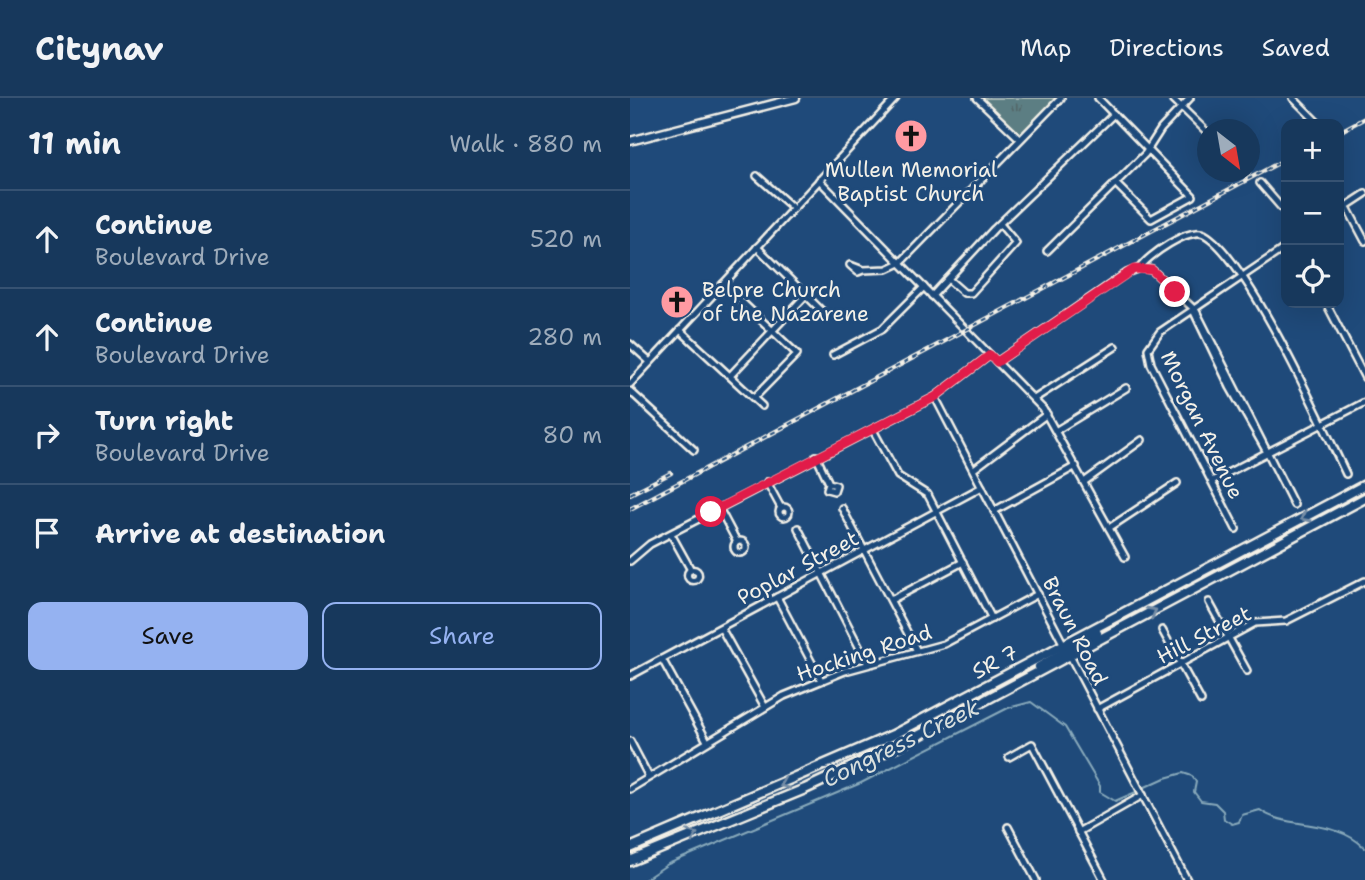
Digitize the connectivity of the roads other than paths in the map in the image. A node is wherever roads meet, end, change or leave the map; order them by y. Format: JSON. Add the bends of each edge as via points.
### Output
{"nodes":[{"id":1,"x":796,"y":98,"type":"edge"},
{"id":2,"x":897,"y":98,"type":"edge"},
{"id":3,"x":977,"y":98,"type":"edge"},
{"id":4,"x":1061,"y":98,"type":"edge"},
{"id":5,"x":1098,"y":98,"type":"edge"},
{"id":6,"x":1172,"y":98,"type":"edge"},
{"id":7,"x":1190,"y":98,"type":"edge"},
{"id":8,"x":1293,"y":98,"type":"edge"},
{"id":9,"x":1181,"y":107,"type":"junction"},
{"id":10,"x":1114,"y":114,"type":"junction"},
{"id":11,"x":1313,"y":119,"type":"edge"},
{"id":12,"x":1197,"y":122,"type":"edge"},
{"id":13,"x":1020,"y":139,"type":"junction"},
{"id":14,"x":630,"y":141,"type":"edge"},
{"id":15,"x":1149,"y":148,"type":"junction"},
{"id":16,"x":757,"y":176,"type":"dead end"},
{"id":17,"x":819,"y":180,"type":"junction"},
{"id":18,"x":1115,"y":183,"type":"junction"},
{"id":19,"x":1260,"y":183,"type":"dead end"},
{"id":20,"x":1365,"y":194,"type":"edge"},
{"id":21,"x":1345,"y":206,"type":"joint"},
{"id":22,"x":1281,"y":207,"type":"edge"},
{"id":23,"x":793,"y":208,"type":"junction"},
{"id":24,"x":1000,"y":223,"type":"junction"},
{"id":25,"x":1365,"y":241,"type":"edge"},
{"id":26,"x":758,"y":247,"type":"junction"},
{"id":27,"x":1281,"y":250,"type":"edge"},
{"id":28,"x":1047,"y":251,"type":"dead end"},
{"id":29,"x":900,"y":264,"type":"junction"},
{"id":30,"x":1140,"y":268,"type":"junction"},
{"id":31,"x":863,"y":270,"type":"dead end"},
{"id":32,"x":1244,"y":275,"type":"junction"},
{"id":33,"x":948,"y":279,"type":"junction"},
{"id":34,"x":723,"y":284,"type":"junction"},
{"id":35,"x":924,"y":288,"type":"junction"},
{"id":36,"x":806,"y":295,"type":"junction"},
{"id":37,"x":932,"y":296,"type":"junction"},
{"id":38,"x":1329,"y":308,"type":"edge"},
{"id":39,"x":1193,"y":310,"type":"junction"},
{"id":40,"x":824,"y":313,"type":"dead end"},
{"id":41,"x":680,"y":330,"type":"junction"},
{"id":42,"x":773,"y":330,"type":"junction"},
{"id":43,"x":630,"y":344,"type":"edge"},
{"id":44,"x":1115,"y":347,"type":"dead end"},
{"id":45,"x":833,"y":355,"type":"dead end"},
{"id":46,"x":990,"y":355,"type":"junction"},
{"id":47,"x":650,"y":362,"type":"junction"},
{"id":48,"x":997,"y":362,"type":"junction"},
{"id":49,"x":730,"y":376,"type":"junction"},
{"id":50,"x":1365,"y":378,"type":"edge"},
{"id":51,"x":630,"y":384,"type":"edge"},
{"id":52,"x":1126,"y":388,"type":"dead end"},
{"id":53,"x":630,"y":391,"type":"edge"},
{"id":54,"x":935,"y":397,"type":"junction"},
{"id":55,"x":754,"y":398,"type":"junction"},
{"id":56,"x":1034,"y":399,"type":"junction"},
{"id":57,"x":1365,"y":402,"type":"edge"},
{"id":58,"x":762,"y":406,"type":"dead end"},
{"id":59,"x":1047,"y":414,"type":"junction"},
{"id":60,"x":1322,"y":425,"type":"junction"},
{"id":61,"x":873,"y":430,"type":"junction"},
{"id":62,"x":1057,"y":430,"type":"junction"},
{"id":63,"x":1142,"y":440,"type":"dead end"},
{"id":64,"x":694,"y":450,"type":"dead end"},
{"id":65,"x":1267,"y":453,"type":"junction"},
{"id":66,"x":816,"y":456,"type":"junction"},
{"id":67,"x":1076,"y":466,"type":"junction"},
{"id":68,"x":974,"y":469,"type":"junction"},
{"id":69,"x":1346,"y":474,"type":"dead end"},
{"id":70,"x":1212,"y":481,"type":"junction"},
{"id":71,"x":767,"y":482,"type":"junction"},
{"id":72,"x":1084,"y":482,"type":"junction"},
{"id":73,"x":830,"y":483,"type":"dead end"},
{"id":74,"x":1177,"y":483,"type":"dead end"},
{"id":75,"x":1365,"y":485,"type":"edge"},
{"id":76,"x":982,"y":487,"type":"junction"},
{"id":77,"x":1365,"y":498,"type":"edge"},
{"id":78,"x":1294,"y":505,"type":"dead end"},
{"id":79,"x":719,"y":508,"type":"junction"},
{"id":80,"x":781,"y":508,"type":"dead end"},
{"id":81,"x":842,"y":508,"type":"dead end"},
{"id":82,"x":994,"y":510,"type":"junction"},
{"id":83,"x":937,"y":511,"type":"junction"},
{"id":84,"x":798,"y":528,"type":"dead end"},
{"id":85,"x":1109,"y":528,"type":"junction"},
{"id":86,"x":1236,"y":529,"type":"dead end"},
{"id":87,"x":671,"y":534,"type":"junction"},
{"id":88,"x":737,"y":542,"type":"dead end"},
{"id":89,"x":865,"y":550,"type":"junction"},
{"id":90,"x":1125,"y":556,"type":"dead end"},
{"id":91,"x":630,"y":561,"type":"edge"},
{"id":92,"x":963,"y":562,"type":"junction"},
{"id":93,"x":691,"y":570,"type":"dead end"},
{"id":94,"x":821,"y":573,"type":"junction"},
{"id":95,"x":1365,"y":581,"type":"edge"},
{"id":96,"x":1038,"y":594,"type":"junction"},
{"id":97,"x":777,"y":597,"type":"junction"},
{"id":98,"x":891,"y":600,"type":"junction"},
{"id":99,"x":1209,"y":602,"type":"dead end"},
{"id":100,"x":992,"y":619,"type":"junction"},
{"id":101,"x":721,"y":628,"type":"junction"},
{"id":102,"x":1162,"y":630,"type":"dead end"},
{"id":103,"x":1228,"y":638,"type":"junction"},
{"id":104,"x":1067,"y":650,"type":"junction"},
{"id":105,"x":917,"y":651,"type":"junction"},
{"id":106,"x":662,"y":659,"type":"junction"},
{"id":107,"x":1180,"y":663,"type":"junction"},
{"id":108,"x":868,"y":664,"type":"junction"},
{"id":109,"x":1247,"y":671,"type":"dead end"},
{"id":110,"x":630,"y":676,"type":"edge"},
{"id":111,"x":821,"y":680,"type":"junction"},
{"id":112,"x":1201,"y":701,"type":"dead end"},
{"id":113,"x":765,"y":707,"type":"junction"},
{"id":114,"x":1097,"y":709,"type":"junction"},
{"id":115,"x":630,"y":741,"type":"edge"},
{"id":116,"x":707,"y":741,"type":"junction"},
{"id":117,"x":1009,"y":757,"type":"dead end"},
{"id":118,"x":649,"y":777,"type":"junction"},
{"id":119,"x":630,"y":789,"type":"edge"},
{"id":120,"x":1143,"y":795,"type":"junction"},
{"id":121,"x":1008,"y":827,"type":"dead end"},
{"id":122,"x":1079,"y":832,"type":"junction"},
{"id":123,"x":630,"y":848,"type":"edge"},
{"id":124,"x":630,"y":861,"type":"edge"},
{"id":125,"x":1036,"y":880,"type":"edge"},
{"id":126,"x":1104,"y":880,"type":"edge"},
{"id":127,"x":1187,"y":880,"type":"edge"}],
"edges":[{"from":1,"to":14,"type":"main road"},
{"from":2,"to":17,"type":"street"},
{"from":3,"to":13,"type":"street"},
{"from":4,"to":13,"type":"street"},
{"from":5,"to":10,"type":"street"},
{"from":6,"to":9,"type":"street"},
{"from":7,"to":9,"type":"street"},
{"from":8,"to":11,"type":"street"},
{"from":9,"to":12,"type":"street"},
{"from":9,"to":15,"type":"street"},
{"from":10,"to":15,"type":"street"},
{"from":10,"to":24,"type":"street"},
{"from":13,"to":29,"type":"street"},
{"from":15,"to":18,"type":"street"},
{"from":15,"to":18,"type":"street","via":[[1193,196],[1151,219]]},
{"from":16,"to":23,"type":"street"},
{"from":17,"to":23,"type":"street"},
{"from":17,"to":29,"type":"street"},
{"from":18,"to":28,"type":"street"},
{"from":19,"to":22,"type":"street"},
{"from":20,"to":21,"type":"street"},
{"from":21,"to":25,"type":"street"},
{"from":23,"to":26,"type":"street"},
{"from":24,"to":33,"type":"street"},
{"from":24,"to":33,"type":"street","via":[[1016,243],[971,293],[964,293]]},
{"from":26,"to":34,"type":"street"},
{"from":26,"to":36,"type":"street"},
{"from":27,"to":32,"type":"street"},
{"from":29,"to":31,"type":"street"},
{"from":29,"to":35,"type":"street"},
{"from":30,"to":32,"type":"street","via":[[1168,245],[1198,233]]},
{"from":30,"to":39,"type":"street","via":[[1157,273]]},
{"from":30,"to":48,"type":"street"},
{"from":32,"to":39,"type":"street"},
{"from":32,"to":60,"type":"street"},
{"from":33,"to":37,"type":"street"},
{"from":34,"to":41,"type":"street"},
{"from":34,"to":42,"type":"street"},
{"from":35,"to":37,"type":"street"},
{"from":35,"to":45,"type":"street","via":[[880,330]]},
{"from":36,"to":40,"type":"street"},
{"from":36,"to":42,"type":"street"},
{"from":37,"to":46,"type":"street"},
{"from":38,"to":50,"type":"street"},
{"from":39,"to":65,"type":"street"},
{"from":39,"to":70,"type":"street","name":"Morgan Avenue","via":[[1155,336],[1147,349]]},
{"from":41,"to":47,"type":"street"},
{"from":41,"to":49,"type":"street"},
{"from":42,"to":49,"type":"street"},
{"from":42,"to":55,"type":"street","via":[[796,353]]},
{"from":43,"to":47,"type":"street"},
{"from":44,"to":56,"type":"street"},
{"from":46,"to":48,"type":"street"},
{"from":46,"to":54,"type":"street"},
{"from":47,"to":51,"type":"street"},
{"from":48,"to":56,"type":"street"},
{"from":49,"to":55,"type":"street"},
{"from":52,"to":62,"type":"street"},
{"from":53,"to":64,"type":"street"},
{"from":54,"to":61,"type":"street"},
{"from":54,"to":68,"type":"street","name":"Braun Road"},
{"from":55,"to":58,"type":"street"},
{"from":56,"to":59,"type":"street"},
{"from":57,"to":60,"type":"street"},
{"from":59,"to":62,"type":"street"},
{"from":59,"to":68,"type":"street"},
{"from":60,"to":65,"type":"street"},
{"from":60,"to":69,"type":"street"},
{"from":61,"to":66,"type":"street"},
{"from":61,"to":83,"type":"street","via":[[898,476],[927,494]]},
{"from":62,"to":67,"type":"street"},
{"from":63,"to":72,"type":"street"},
{"from":65,"to":70,"type":"street"},
{"from":65,"to":78,"type":"street"},
{"from":66,"to":71,"type":"street"},
{"from":66,"to":73,"type":"street"},
{"from":67,"to":72,"type":"street"},
{"from":67,"to":82,"type":"street"},
{"from":68,"to":76,"type":"street","name":"Braun Road"},
{"from":70,"to":86,"type":"street","name":"Morgan Avenue"},
{"from":71,"to":79,"type":"street"},
{"from":71,"to":80,"type":"street"},
{"from":72,"to":85,"type":"street"},
{"from":74,"to":85,"type":"street"},
{"from":75,"to":104,"type":"highway","name":"SR 7","number":"SR 7","one_way":true,"via":[[1129,611]]},
{"from":76,"to":82,"type":"street","name":"Braun Road"},
{"from":76,"to":83,"type":"street","name":"Poplar Street"},
{"from":104,"to":77,"type":"highway","name":"SR 7","number":"SR 7","one_way":true},
{"from":79,"to":87,"type":"street"},
{"from":79,"to":88,"type":"street"},
{"from":81,"to":89,"type":"street"},
{"from":82,"to":96,"type":"street","name":"Braun Road"},
{"from":83,"to":89,"type":"street","name":"Poplar Street"},
{"from":83,"to":92,"type":"street"},
{"from":84,"to":94,"type":"street"},
{"from":85,"to":90,"type":"street"},
{"from":87,"to":91,"type":"street"},
{"from":87,"to":93,"type":"street"},
{"from":89,"to":94,"type":"street","name":"Poplar Street"},
{"from":89,"to":98,"type":"street"},
{"from":92,"to":98,"type":"street"},
{"from":92,"to":100,"type":"street"},
{"from":94,"to":97,"type":"street","name":"Poplar Street"},
{"from":94,"to":108,"type":"street"},
{"from":95,"to":103,"type":"street","name":"Hill Street","via":[[1286,621],[1261,621]]},
{"from":96,"to":100,"type":"street","name":"Hocking Road"},
{"from":96,"to":104,"type":"street","name":"Braun Road"},
{"from":97,"to":101,"type":"street","name":"Poplar Street"},
{"from":97,"to":111,"type":"street"},
{"from":98,"to":105,"type":"street"},
{"from":99,"to":103,"type":"street"},
{"from":100,"to":105,"type":"street","name":"Hocking Road","via":[[944,644]]},
{"from":101,"to":106,"type":"street","name":"Poplar Street"},
{"from":101,"to":113,"type":"street"},
{"from":102,"to":107,"type":"street"},
{"from":103,"to":107,"type":"street","name":"Hill Street"},
{"from":103,"to":109,"type":"street"},
{"from":104,"to":114,"type":"street","name":"Braun Road"},
{"from":104,"to":123,"type":"highway","name":"SR 7","number":"SR 7","one_way":true,"via":[[865,748]]},
{"from":124,"to":104,"type":"highway","name":"SR 7","number":"SR 7","one_way":true,"via":[[849,769],[1005,690]]},
{"from":105,"to":108,"type":"street","name":"Hocking Road"},
{"from":106,"to":110,"type":"street","name":"Poplar Street"},
{"from":106,"to":116,"type":"street"},
{"from":107,"to":112,"type":"street"},
{"from":107,"to":114,"type":"street","name":"Hill Street"},
{"from":108,"to":111,"type":"street","name":"Hocking Road"},
{"from":111,"to":113,"type":"street","name":"Hocking Road"},
{"from":113,"to":116,"type":"street","name":"Hocking Road"},
{"from":114,"to":120,"type":"street","name":"Braun Road"},
{"from":115,"to":118,"type":"street"},
{"from":116,"to":118,"type":"street","name":"Hocking Road"},
{"from":117,"to":122,"type":"street","via":[[1032,744]]},
{"from":118,"to":119,"type":"street","name":"Hocking Road"},
{"from":120,"to":122,"type":"street"},
{"from":120,"to":127,"type":"street","name":"Braun Road"},
{"from":121,"to":125,"type":"street"},
{"from":122,"to":126,"type":"street"}]}
